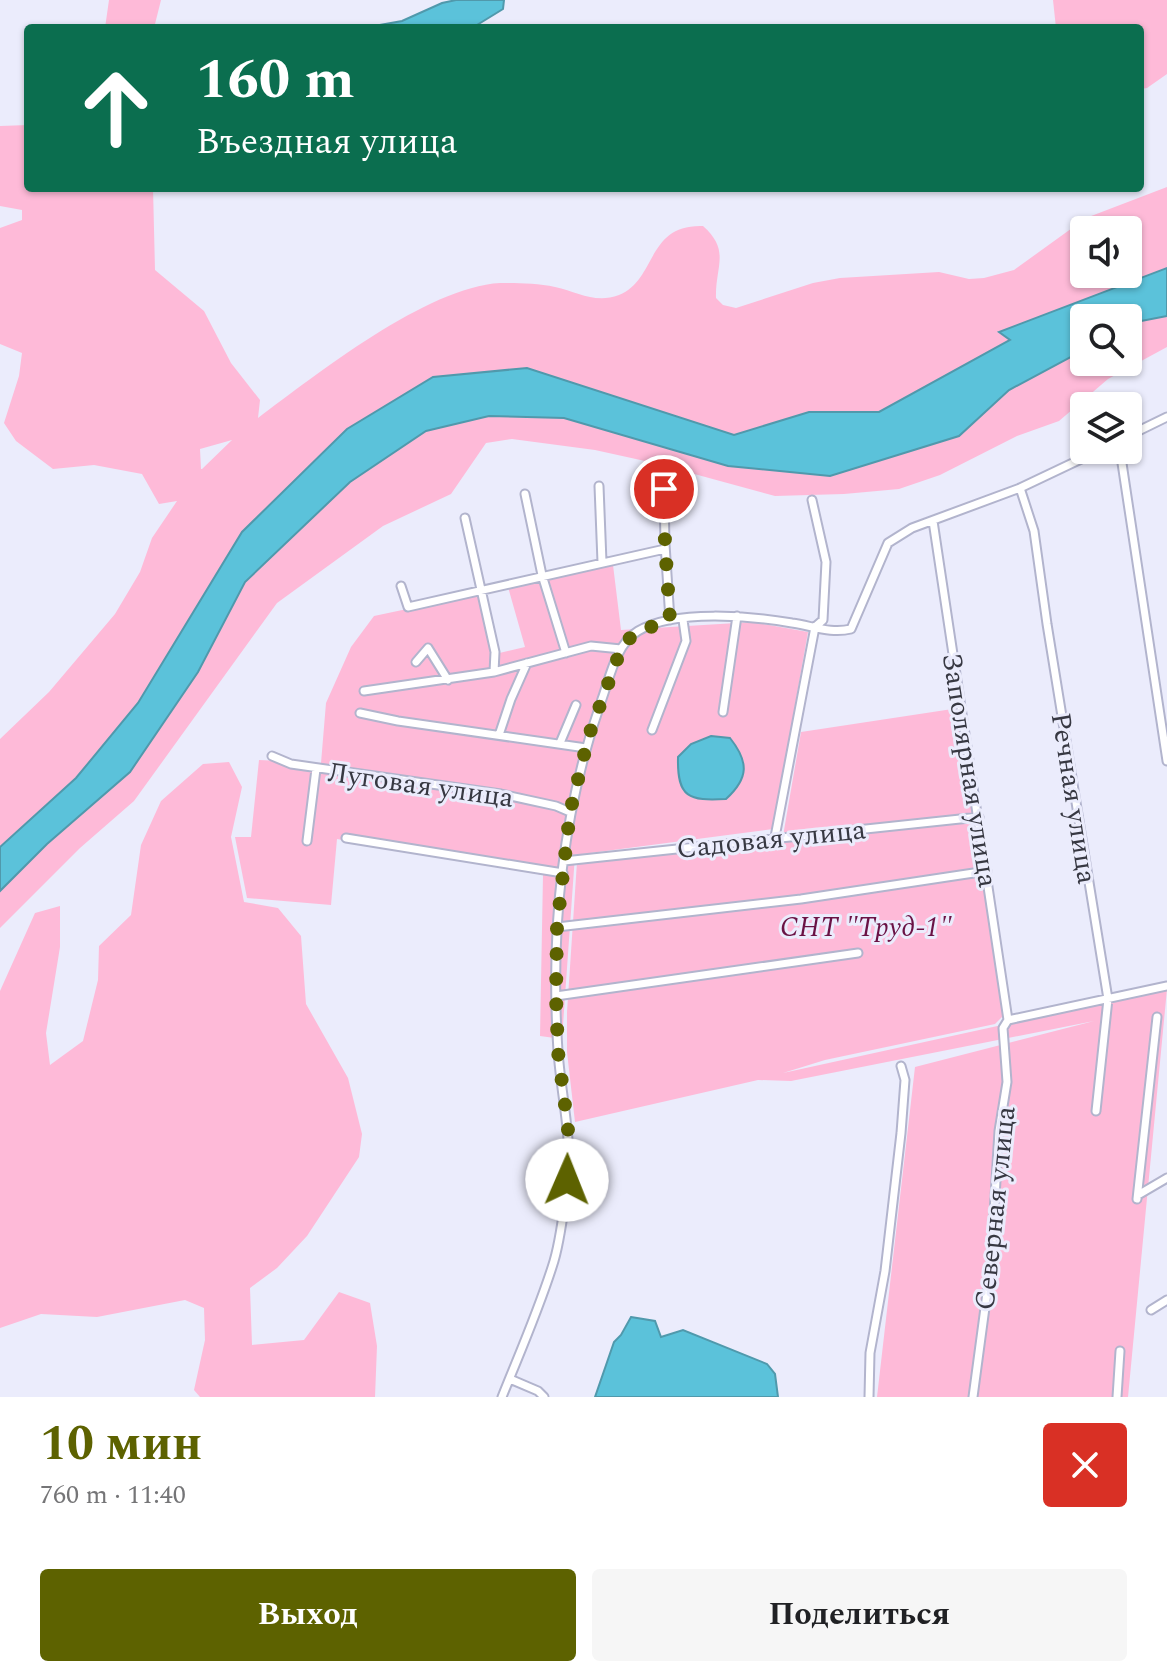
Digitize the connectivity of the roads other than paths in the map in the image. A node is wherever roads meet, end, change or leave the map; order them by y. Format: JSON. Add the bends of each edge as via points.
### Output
{"nodes":[{"id":1,"x":1167,"y":417,"type":"edge"},
{"id":2,"x":1142,"y":429,"type":"edge"},
{"id":3,"x":1071,"y":464,"type":"edge"},
{"id":4,"x":1122,"y":464,"type":"edge"},
{"id":5,"x":599,"y":486,"type":"dead end"},
{"id":6,"x":1020,"y":488,"type":"junction"},
{"id":7,"x":664,"y":489,"type":"dead end"},
{"id":8,"x":525,"y":494,"type":"dead end"},
{"id":9,"x":812,"y":500,"type":"dead end"},
{"id":10,"x":465,"y":518,"type":"dead end"},
{"id":11,"x":933,"y":521,"type":"junction"},
{"id":12,"x":665,"y":549,"type":"junction"},
{"id":13,"x":602,"y":562,"type":"junction"},
{"id":14,"x":542,"y":575,"type":"junction"},
{"id":15,"x":401,"y":586,"type":"dead end"},
{"id":16,"x":481,"y":589,"type":"junction"},
{"id":17,"x":737,"y":616,"type":"junction"},
{"id":18,"x":670,"y":620,"type":"junction"},
{"id":19,"x":683,"y":620,"type":"junction"},
{"id":20,"x":815,"y":627,"type":"junction"},
{"id":21,"x":621,"y":649,"type":"junction"},
{"id":22,"x":566,"y":653,"type":"junction"},
{"id":23,"x":416,"y":662,"type":"dead end"},
{"id":24,"x":527,"y":663,"type":"junction"},
{"id":25,"x":494,"y":672,"type":"junction"},
{"id":26,"x":448,"y":680,"type":"junction"},
{"id":27,"x":364,"y":691,"type":"dead end"},
{"id":28,"x":576,"y":705,"type":"dead end"},
{"id":29,"x":723,"y":712,"type":"dead end"},
{"id":30,"x":360,"y":713,"type":"dead end"},
{"id":31,"x":652,"y":730,"type":"dead end"},
{"id":32,"x":499,"y":735,"type":"junction"},
{"id":33,"x":560,"y":743,"type":"junction"},
{"id":34,"x":586,"y":748,"type":"junction"},
{"id":35,"x":272,"y":756,"type":"dead end"},
{"id":36,"x":1167,"y":761,"type":"edge"},
{"id":37,"x":316,"y":769,"type":"junction"},
{"id":38,"x":570,"y":812,"type":"junction"},
{"id":39,"x":979,"y":817,"type":"junction"},
{"id":40,"x":775,"y":837,"type":"junction"},
{"id":41,"x":346,"y":838,"type":"dead end"},
{"id":42,"x":307,"y":841,"type":"dead end"},
{"id":43,"x":564,"y":861,"type":"junction"},
{"id":44,"x":987,"y":871,"type":"junction"},
{"id":45,"x":563,"y":873,"type":"junction"},
{"id":46,"x":557,"y":927,"type":"junction"},
{"id":47,"x":858,"y":953,"type":"dead end"},
{"id":48,"x":1167,"y":986,"type":"edge"},
{"id":49,"x":556,"y":996,"type":"junction"},
{"id":50,"x":1108,"y":999,"type":"junction"},
{"id":51,"x":1157,"y":1017,"type":"dead end"},
{"id":52,"x":1008,"y":1020,"type":"junction"},
{"id":53,"x":901,"y":1066,"type":"dead end"},
{"id":54,"x":1096,"y":1111,"type":"dead end"},
{"id":55,"x":1167,"y":1178,"type":"edge"},
{"id":56,"x":1167,"y":1300,"type":"edge"},
{"id":57,"x":1151,"y":1310,"type":"dead end"},
{"id":58,"x":1120,"y":1351,"type":"dead end"},
{"id":59,"x":510,"y":1379,"type":"junction"},
{"id":60,"x":502,"y":1397,"type":"edge"},
{"id":61,"x":544,"y":1397,"type":"edge"},
{"id":62,"x":869,"y":1397,"type":"edge"},
{"id":63,"x":973,"y":1397,"type":"edge"},
{"id":64,"x":1117,"y":1397,"type":"edge"}],
"edges":[{"from":1,"to":2,"type":"street"},
{"from":3,"to":6,"type":"street"},
{"from":4,"to":36,"type":"street"},
{"from":5,"to":13,"type":"street"},
{"from":6,"to":11,"type":"street"},
{"from":6,"to":50,"type":"street","name":"Речная улица","via":[[1034,531]]},
{"from":7,"to":12,"type":"street"},
{"from":8,"to":14,"type":"street"},
{"from":9,"to":20,"type":"street","via":[[826,562],[823,620]]},
{"from":10,"to":16,"type":"street"},
{"from":11,"to":20,"type":"street","via":[[888,543],[851,629],[836,633]]},
{"from":11,"to":39,"type":"street","name":"Заполярная улица"},
{"from":12,"to":13,"type":"street"},
{"from":12,"to":18,"type":"street"},
{"from":13,"to":14,"type":"street"},
{"from":14,"to":16,"type":"street"},
{"from":14,"to":22,"type":"street"},
{"from":15,"to":16,"type":"street","via":[[408,607]]},
{"from":16,"to":25,"type":"street","via":[[495,652]]},
{"from":17,"to":19,"type":"street"},
{"from":17,"to":20,"type":"street"},
{"from":17,"to":29,"type":"street"},
{"from":18,"to":19,"type":"street"},
{"from":18,"to":21,"type":"street","via":[[634,633]]},
{"from":19,"to":31,"type":"street","via":[[686,641]]},
{"from":20,"to":40,"type":"street"},
{"from":21,"to":22,"type":"street","via":[[591,646]]},
{"from":21,"to":34,"type":"street"},
{"from":22,"to":24,"type":"street"},
{"from":23,"to":26,"type":"street","via":[[428,648]]},
{"from":24,"to":25,"type":"street"},
{"from":24,"to":32,"type":"street"},
{"from":25,"to":26,"type":"street"},
{"from":26,"to":27,"type":"street"},
{"from":28,"to":33,"type":"street"},
{"from":30,"to":32,"type":"street"},
{"from":32,"to":33,"type":"street"},
{"from":33,"to":34,"type":"street"},
{"from":34,"to":38,"type":"street"},
{"from":35,"to":37,"type":"street","name":"Луговая улица"},
{"from":37,"to":38,"type":"street","name":"Луговая улица","via":[[501,794]]},
{"from":37,"to":42,"type":"street"},
{"from":38,"to":43,"type":"street"},
{"from":39,"to":40,"type":"street","name":"Садовая улица"},
{"from":39,"to":44,"type":"street","name":"Заполярная улица"},
{"from":40,"to":43,"type":"street","name":"Садовая улица"},
{"from":41,"to":45,"type":"street"},
{"from":43,"to":45,"type":"street"},
{"from":44,"to":46,"type":"street"},
{"from":44,"to":52,"type":"street","name":"Заполярная улица"},
{"from":45,"to":46,"type":"street"},
{"from":46,"to":49,"type":"street"},
{"from":47,"to":49,"type":"street"},
{"from":48,"to":50,"type":"street"},
{"from":49,"to":59,"type":"street","via":[[568,1128],[567,1180],[555,1259]]},
{"from":50,"to":52,"type":"street"},
{"from":50,"to":54,"type":"street","name":"Речная улица"},
{"from":51,"to":55,"type":"street","via":[[1137,1197]]},
{"from":52,"to":63,"type":"street","name":"Северная улица","via":[[1003,1028],[1007,1082],[991,1263]]},
{"from":53,"to":62,"type":"street","via":[[901,1133],[870,1353]]},
{"from":56,"to":57,"type":"street"},
{"from":58,"to":64,"type":"street"},
{"from":59,"to":60,"type":"street"},
{"from":59,"to":61,"type":"street"}]}
